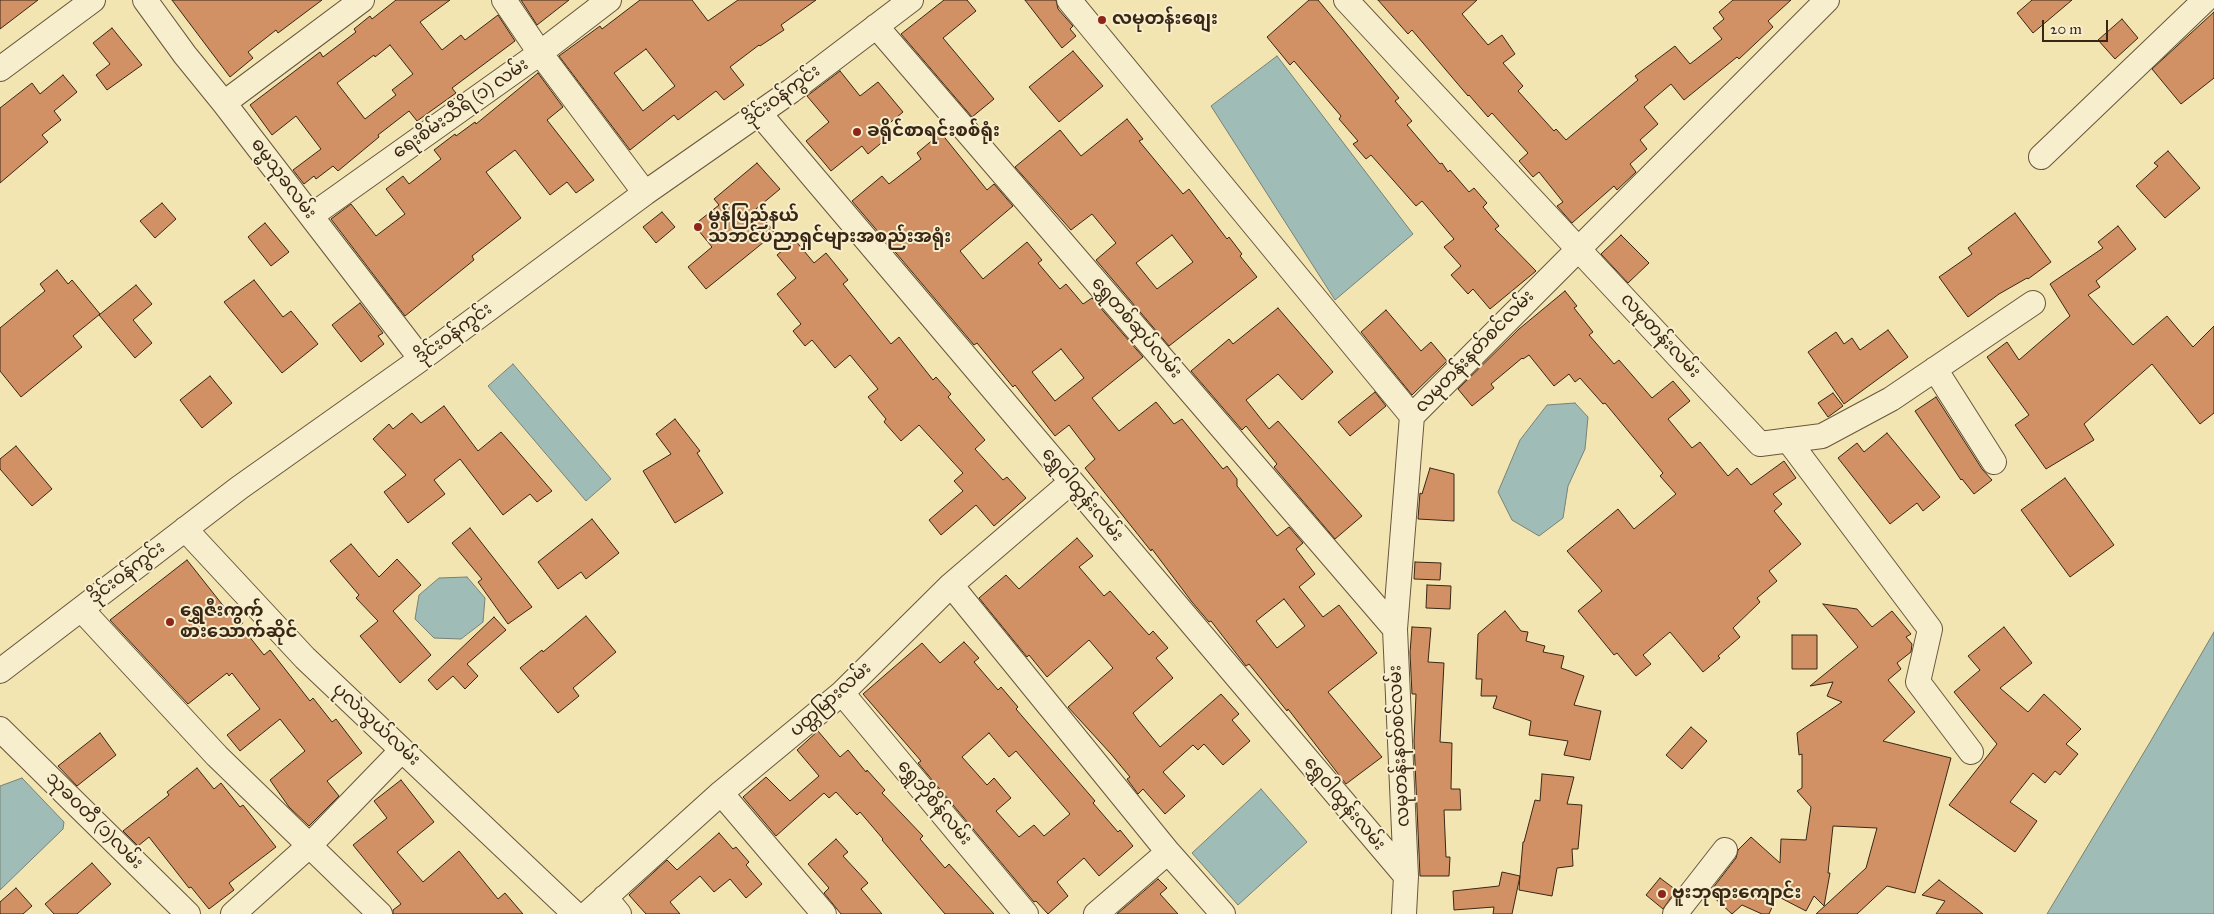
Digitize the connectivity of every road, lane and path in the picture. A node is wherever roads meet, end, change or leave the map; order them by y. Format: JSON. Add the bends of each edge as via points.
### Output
{"nodes":[{"id":1,"x":93,"y":0,"type":"edge"},
{"id":2,"x":145,"y":0,"type":"edge"},
{"id":3,"x":362,"y":0,"type":"edge"},
{"id":4,"x":504,"y":0,"type":"edge"},
{"id":5,"x":609,"y":0,"type":"edge"},
{"id":6,"x":1069,"y":0,"type":"edge"},
{"id":7,"x":1346,"y":0,"type":"edge"},
{"id":8,"x":1827,"y":0,"type":"edge"},
{"id":9,"x":2205,"y":0,"type":"edge"},
{"id":10,"x":908,"y":1,"type":"edge"},
{"id":11,"x":876,"y":26,"type":"junction"},
{"id":12,"x":540,"y":53,"type":"junction"},
{"id":13,"x":0,"y":69,"type":"edge"},
{"id":14,"x":224,"y":103,"type":"junction"},
{"id":15,"x":759,"y":113,"type":"junction"},
{"id":16,"x":2041,"y":157,"type":"dead end"},
{"id":17,"x":645,"y":193,"type":"junction"},
{"id":18,"x":311,"y":216,"type":"junction"},
{"id":19,"x":1578,"y":248,"type":"junction"},
{"id":20,"x":2033,"y":303,"type":"dead end"},
{"id":21,"x":421,"y":359,"type":"junction"},
{"id":22,"x":1935,"y":369,"type":"junction"},
{"id":23,"x":1412,"y":416,"type":"junction"},
{"id":24,"x":1788,"y":440,"type":"junction"},
{"id":25,"x":1994,"y":462,"type":"dead end"},
{"id":26,"x":1071,"y":482,"type":"junction"},
{"id":27,"x":185,"y":529,"type":"junction"},
{"id":28,"x":951,"y":585,"type":"junction"},
{"id":29,"x":81,"y":609,"type":"junction"},
{"id":30,"x":1395,"y":629,"type":"junction"},
{"id":31,"x":0,"y":671,"type":"edge"},
{"id":32,"x":842,"y":693,"type":"junction"},
{"id":33,"x":0,"y":729,"type":"edge"},
{"id":34,"x":402,"y":750,"type":"junction"},
{"id":35,"x":1971,"y":752,"type":"dead end"},
{"id":36,"x":721,"y":793,"type":"junction"},
{"id":37,"x":310,"y":845,"type":"junction"},
{"id":38,"x":1725,"y":850,"type":"dead end"},
{"id":39,"x":1168,"y":852,"type":"junction"},
{"id":40,"x":1406,"y":876,"type":"junction"},
{"id":41,"x":612,"y":906,"type":"edge"},
{"id":42,"x":188,"y":914,"type":"edge"},
{"id":43,"x":233,"y":914,"type":"edge"},
{"id":44,"x":380,"y":914,"type":"edge"},
{"id":45,"x":575,"y":914,"type":"edge"},
{"id":46,"x":588,"y":914,"type":"edge"},
{"id":47,"x":824,"y":914,"type":"edge"},
{"id":48,"x":1026,"y":914,"type":"edge"},
{"id":49,"x":1096,"y":914,"type":"edge"},
{"id":50,"x":1223,"y":914,"type":"edge"},
{"id":51,"x":1404,"y":914,"type":"edge"},
{"id":52,"x":1675,"y":914,"type":"edge"}],
"edges":[{"from":1,"to":13,"type":"street"},
{"from":2,"to":14,"type":"street","name":"ဓမ္မသုခလမ်း"},
{"from":3,"to":14,"type":"street"},
{"from":4,"to":12,"type":"street"},
{"from":5,"to":12,"type":"street","name":"ရေးစိမ်းသီရိ (၁) လမ်း"},
{"from":6,"to":23,"type":"street"},
{"from":7,"to":19,"type":"street","name":"လမုတန်းလမ်း"},
{"from":8,"to":19,"type":"street","name":"လမုတန်းနတ်စင်လမ်း"},
{"from":9,"to":16,"type":"street"},
{"from":10,"to":11,"type":"street","name":"ဒိုင်းဝန်ကွင်း"},
{"from":11,"to":15,"type":"street","name":"ဒိုင်းဝန်ကွင်း"},
{"from":11,"to":30,"type":"street","name":"ရွှေတစ်ဆုပ်လမ်း"},
{"from":12,"to":17,"type":"street"},
{"from":12,"to":18,"type":"street","name":"ရေးစိမ်းသီရိ (၁) လမ်း"},
{"from":14,"to":18,"type":"street","name":"ဓမ္မသုခလမ်း"},
{"from":15,"to":17,"type":"street","name":"ဒိုင်းဝန်ကွင်း"},
{"from":15,"to":26,"type":"street","name":"ရွှေဝါထွန်းလမ်း"},
{"from":17,"to":21,"type":"street","name":"ဒိုင်းဝန်ကွင်း"},
{"from":18,"to":21,"type":"street","name":"ဓမ္မသုခလမ်း"},
{"from":19,"to":23,"type":"street","name":"လမုတန်းနတ်စင်လမ်း"},
{"from":19,"to":24,"type":"street","name":"လမုတန်းလမ်း","via":[[1760,444]]},
{"from":20,"to":22,"type":"street","name":"လမုတန်းလမ်း"},
{"from":21,"to":27,"type":"street","name":"ဒိုင်းဝန်ကွင်း"},
{"from":22,"to":24,"type":"street","name":"လမုတန်းလမ်း","via":[[1891,399],[1822,436]]},
{"from":22,"to":25,"type":"street"},
{"from":23,"to":30,"type":"street","name":"လမုတန်းနတ်စင်လမ်း"},
{"from":24,"to":35,"type":"street","via":[[1930,629],[1918,682]]},
{"from":26,"to":28,"type":"street","name":"ပတ္တမြားလမ်း"},
{"from":26,"to":40,"type":"street","name":"ရွှေဝါထွန်းလမ်း"},
{"from":27,"to":29,"type":"street","name":"ဒိုင်းဝန်ကွင်း"},
{"from":27,"to":34,"type":"street","name":"ပုလဲသွယ်လမ်း","via":[[305,658]]},
{"from":28,"to":32,"type":"street","name":"ပတ္တမြားလမ်း"},
{"from":28,"to":39,"type":"street"},
{"from":29,"to":31,"type":"street","name":"ဒိုင်းဝန်ကွင်း"},
{"from":29,"to":37,"type":"street","via":[[217,756]]},
{"from":30,"to":40,"type":"street","name":"လမုတန်းနတ်စင်လမ်း"},
{"from":32,"to":36,"type":"street","name":"ပတ္တမြားလမ်း"},
{"from":32,"to":48,"type":"street","name":"ရွှေဘိုစိန်လမ်း"},
{"from":33,"to":42,"type":"street","name":"သုခဝတီ (၁)လမ်း"},
{"from":34,"to":37,"type":"street"},
{"from":34,"to":45,"type":"street","name":"ပုလဲသွယ်လမ်း"},
{"from":36,"to":41,"type":"street","name":"ပတ္တမြားလမ်း"},
{"from":36,"to":47,"type":"street"},
{"from":37,"to":43,"type":"street"},
{"from":37,"to":44,"type":"street"},
{"from":38,"to":52,"type":"street"},
{"from":39,"to":49,"type":"street"},
{"from":39,"to":50,"type":"street"},
{"from":40,"to":51,"type":"street","name":"လမုတန်းနတ်စင်လမ်း"},
{"from":41,"to":46,"type":"street","name":"ပတ္တမြားလမ်း"}]}
